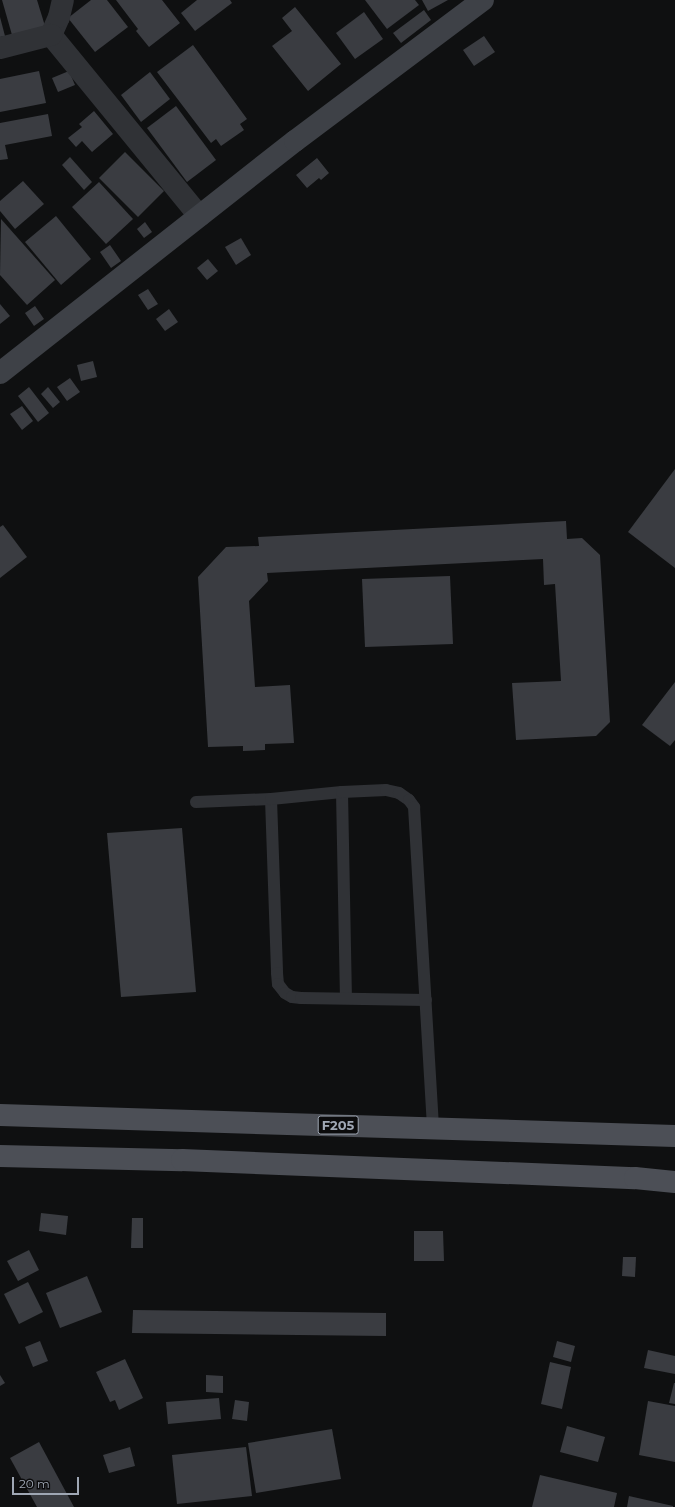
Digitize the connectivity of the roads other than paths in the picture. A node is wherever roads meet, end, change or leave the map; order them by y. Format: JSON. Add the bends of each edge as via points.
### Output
{"nodes":[{"id":1,"x":63,"y":0,"type":"edge"},
{"id":2,"x":483,"y":0,"type":"edge"},
{"id":3,"x":51,"y":35,"type":"junction"},
{"id":4,"x":0,"y":48,"type":"edge"},
{"id":5,"x":199,"y":216,"type":"junction"},
{"id":6,"x":0,"y":373,"type":"edge"},
{"id":7,"x":342,"y":792,"type":"junction"},
{"id":8,"x":271,"y":799,"type":"junction"},
{"id":9,"x":196,"y":802,"type":"dead end"},
{"id":10,"x":346,"y":998,"type":"junction"},
{"id":11,"x":426,"y":1000,"type":"junction"},
{"id":12,"x":0,"y":1115,"type":"edge"},
{"id":13,"x":433,"y":1128,"type":"junction"},
{"id":14,"x":675,"y":1136,"type":"edge"},
{"id":15,"x":0,"y":1156,"type":"edge"},
{"id":16,"x":675,"y":1182,"type":"edge"}],
"edges":[{"from":1,"to":3,"type":"street"},
{"from":2,"to":5,"type":"main road"},
{"from":3,"to":4,"type":"street"},
{"from":3,"to":5,"type":"street"},
{"from":5,"to":6,"type":"main road"},
{"from":7,"to":8,"type":"lane"},
{"from":7,"to":10,"type":"lane"},
{"from":7,"to":11,"type":"lane","via":[[386,790],[399,793],[414,807]]},
{"from":8,"to":9,"type":"lane"},
{"from":8,"to":10,"type":"lane","via":[[278,984],[292,997]]},
{"from":10,"to":11,"type":"lane"},
{"from":11,"to":13,"type":"lane"},
{"from":12,"to":13,"type":"main road","number":"F205"},
{"from":13,"to":14,"type":"main road","number":"F205"},
{"from":15,"to":16,"type":"main road","via":[[182,1160],[571,1175]]}]}
